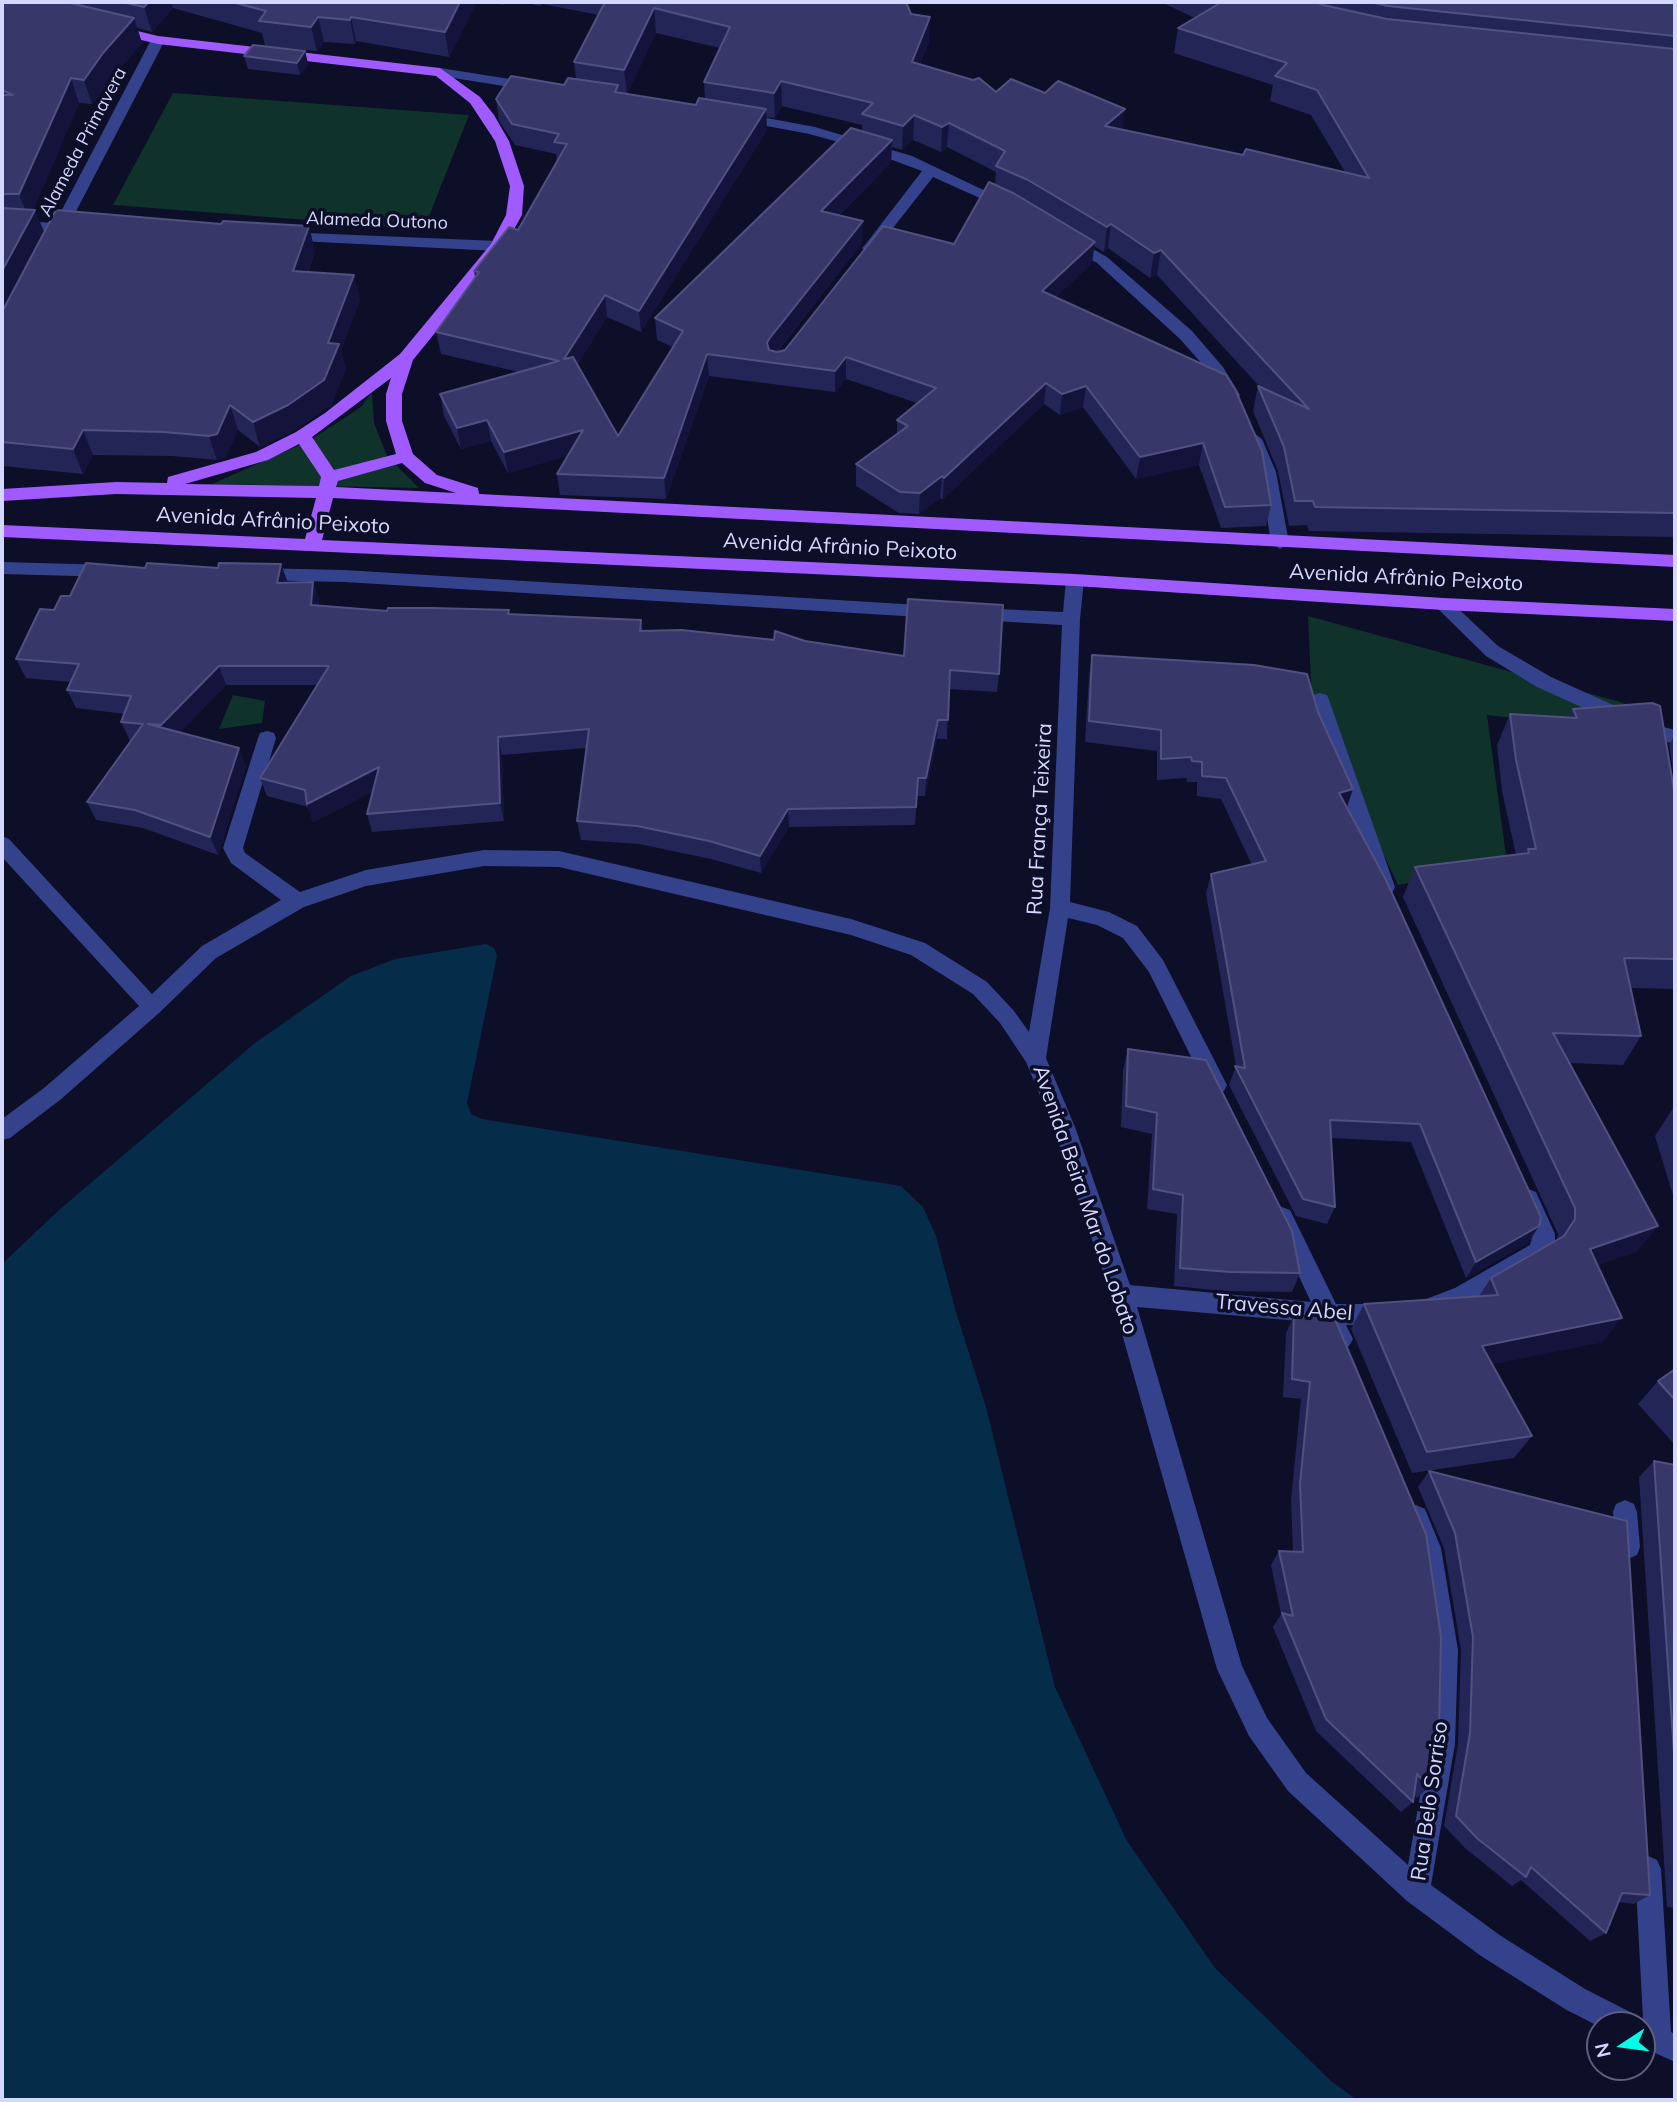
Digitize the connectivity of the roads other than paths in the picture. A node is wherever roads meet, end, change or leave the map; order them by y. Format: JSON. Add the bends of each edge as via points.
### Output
{"nodes":[{"id":1,"x":92,"y":25,"type":"edge"},
{"id":2,"x":158,"y":40,"type":"junction"},
{"id":3,"x":440,"y":72,"type":"junction"},
{"id":4,"x":546,"y":89,"type":"edge"},
{"id":5,"x":722,"y":114,"type":"edge"},
{"id":6,"x":931,"y":170,"type":"junction"},
{"id":7,"x":1019,"y":210,"type":"edge"},
{"id":8,"x":2,"y":225,"type":"edge"},
{"id":9,"x":60,"y":227,"type":"junction"},
{"id":10,"x":88,"y":228,"type":"edge"},
{"id":11,"x":1055,"y":232,"type":"edge"},
{"id":12,"x":265,"y":236,"type":"edge"},
{"id":13,"x":498,"y":246,"type":"junction"},
{"id":14,"x":47,"y":251,"type":"edge"},
{"id":15,"x":863,"y":257,"type":"edge"},
{"id":16,"x":406,"y":358,"type":"junction"},
{"id":17,"x":302,"y":436,"type":"junction"},
{"id":18,"x":405,"y":457,"type":"junction"},
{"id":19,"x":328,"y":485,"type":"junction"},
{"id":20,"x":116,"y":488,"type":"junction"},
{"id":21,"x":2,"y":495,"type":"edge"},
{"id":22,"x":498,"y":501,"type":"junction"},
{"id":23,"x":2,"y":531,"type":"edge"},
{"id":24,"x":1280,"y":542,"type":"junction"},
{"id":25,"x":312,"y":546,"type":"junction"},
{"id":26,"x":1675,"y":561,"type":"edge"},
{"id":27,"x":2,"y":568,"type":"edge"},
{"id":28,"x":129,"y":571,"type":"edge"},
{"id":29,"x":237,"y":573,"type":"edge"},
{"id":30,"x":1075,"y":580,"type":"junction"},
{"id":31,"x":1443,"y":604,"type":"junction"},
{"id":32,"x":1675,"y":615,"type":"edge"},
{"id":33,"x":1071,"y":619,"type":"junction"},
{"id":34,"x":1320,"y":701,"type":"dead end"},
{"id":35,"x":1655,"y":732,"type":"junction"},
{"id":36,"x":1675,"y":737,"type":"edge"},
{"id":37,"x":267,"y":738,"type":"dead end"},
{"id":38,"x":1660,"y":759,"type":"edge"},
{"id":39,"x":2,"y":844,"type":"edge"},
{"id":40,"x":297,"y":901,"type":"junction"},
{"id":41,"x":1391,"y":901,"type":"edge"},
{"id":42,"x":1060,"y":908,"type":"junction"},
{"id":43,"x":152,"y":1007,"type":"junction"},
{"id":44,"x":1035,"y":1058,"type":"junction"},
{"id":45,"x":1225,"y":1102,"type":"edge"},
{"id":46,"x":2,"y":1131,"type":"edge"},
{"id":47,"x":1521,"y":1184,"type":"edge"},
{"id":48,"x":1274,"y":1201,"type":"edge"},
{"id":49,"x":1122,"y":1295,"type":"junction"},
{"id":50,"x":1330,"y":1313,"type":"junction"},
{"id":51,"x":1351,"y":1362,"type":"edge"},
{"id":52,"x":1408,"y":1499,"type":"edge"},
{"id":53,"x":1625,"y":1512,"type":"dead end"},
{"id":54,"x":1629,"y":1568,"type":"edge"},
{"id":55,"x":1646,"y":1847,"type":"edge"},
{"id":56,"x":1417,"y":1891,"type":"junction"},
{"id":57,"x":1599,"y":2011,"type":"edge"},
{"id":58,"x":1659,"y":2041,"type":"edge"}],
"edges":[{"from":1,"to":2,"type":"main road"},
{"from":2,"to":3,"type":"main road"},
{"from":2,"to":9,"type":"street","name":"Alameda Primavera"},
{"from":3,"to":4,"type":"street"},
{"from":3,"to":13,"type":"main road","via":[[475,100],[502,141],[510,164],[517,186],[514,215]]},
{"from":5,"to":6,"type":"street","via":[[810,130]]},
{"from":6,"to":7,"type":"street"},
{"from":6,"to":15,"type":"street"},
{"from":8,"to":9,"type":"street"},
{"from":9,"to":10,"type":"street"},
{"from":9,"to":14,"type":"street","name":"Alameda Primavera"},
{"from":11,"to":24,"type":"street","via":[[1102,260],[1186,335],[1217,371],[1244,415],[1268,472]]},
{"from":12,"to":13,"type":"street","name":"Alameda Outono"},
{"from":13,"to":16,"type":"main road"},
{"from":16,"to":17,"type":"main road"},
{"from":16,"to":18,"type":"main road","via":[[397,380],[394,407]]},
{"from":17,"to":19,"type":"main road"},
{"from":17,"to":20,"type":"main road","via":[[223,469],[163,484]]},
{"from":18,"to":19,"type":"main road"},
{"from":18,"to":22,"type":"main road","via":[[431,479]]},
{"from":19,"to":20,"type":"main road","name":"Avenida Afrânio Peixoto"},
{"from":19,"to":22,"type":"main road","name":"Avenida Afrânio Peixoto"},
{"from":19,"to":25,"type":"main road"},
{"from":20,"to":21,"type":"main road","name":"Avenida Afrânio Peixoto"},
{"from":22,"to":24,"type":"main road","name":"Avenida Afrânio Peixoto"},
{"from":23,"to":25,"type":"main road","name":"Avenida Afrânio Peixoto"},
{"from":24,"to":26,"type":"main road","name":"Avenida Afrânio Peixoto"},
{"from":25,"to":30,"type":"main road","name":"Avenida Afrânio Peixoto"},
{"from":27,"to":28,"type":"street"},
{"from":29,"to":33,"type":"street"},
{"from":30,"to":31,"type":"main road","name":"Avenida Afrânio Peixoto"},
{"from":30,"to":33,"type":"street","name":"Rua França Teixeira"},
{"from":31,"to":32,"type":"main road","name":"Avenida Afrânio Peixoto"},
{"from":31,"to":35,"type":"street","via":[[1492,651],[1523,670]]},
{"from":33,"to":42,"type":"street","name":"Rua França Teixeira"},
{"from":34,"to":41,"type":"street"},
{"from":35,"to":36,"type":"street"},
{"from":35,"to":38,"type":"street"},
{"from":37,"to":40,"type":"street","via":[[233,848],[238,858]]},
{"from":39,"to":43,"type":"street"},
{"from":40,"to":43,"type":"street","name":"Avenida Beira Mar do Lobato","via":[[209,952]]},
{"from":40,"to":44,"type":"street","name":"Avenida Beira Mar do Lobato","via":[[366,878],[484,858],[559,859],[851,927],[918,949],[980,988]]},
{"from":42,"to":44,"type":"street","name":"Rua França Teixeira"},
{"from":42,"to":45,"type":"street","via":[[1129,932],[1156,966]]},
{"from":43,"to":46,"type":"street","name":"Avenida Beira Mar do Lobato"},
{"from":44,"to":49,"type":"street","name":"Avenida Beira Mar do Lobato"},
{"from":47,"to":50,"type":"street","name":"Travessa Abel","via":[[1544,1234],[1538,1252],[1434,1307],[1388,1314]]},
{"from":48,"to":50,"type":"street"},
{"from":49,"to":50,"type":"street","name":"Travessa Abel"},
{"from":49,"to":56,"type":"street","name":"Avenida Beira Mar do Lobato","via":[[1230,1670],[1249,1712],[1297,1782]]},
{"from":50,"to":51,"type":"street"},
{"from":52,"to":56,"type":"street","name":"Rua Belo Sorriso","via":[[1429,1548],[1445,1650],[1442,1744]]},
{"from":53,"to":54,"type":"street"},
{"from":55,"to":58,"type":"street"},
{"from":56,"to":57,"type":"street","name":"Avenida Beira Mar do Lobato","via":[[1502,1953]]}]}
